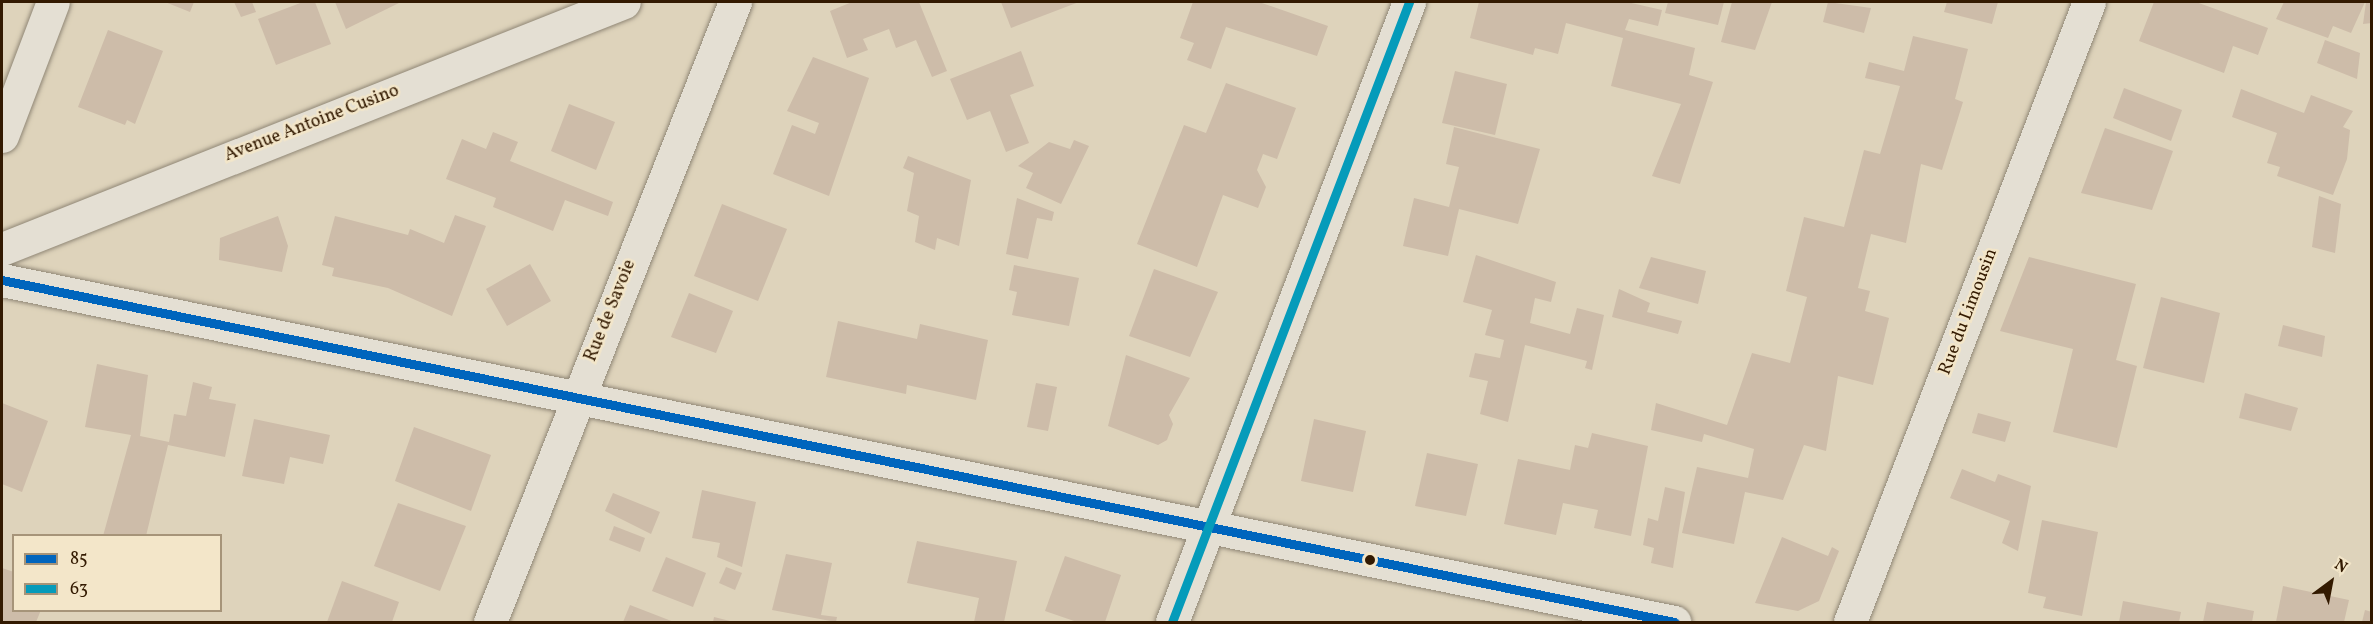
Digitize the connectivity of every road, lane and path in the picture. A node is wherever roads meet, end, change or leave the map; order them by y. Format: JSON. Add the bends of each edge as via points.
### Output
{"nodes":[{"id":1,"x":53,"y":2,"type":"edge"},
{"id":2,"x":624,"y":2,"type":"edge"},
{"id":3,"x":735,"y":2,"type":"edge"},
{"id":4,"x":1408,"y":2,"type":"edge"},
{"id":5,"x":2089,"y":2,"type":"edge"},
{"id":6,"x":2,"y":136,"type":"edge"},
{"id":7,"x":2,"y":249,"type":"edge"},
{"id":8,"x":2,"y":280,"type":"edge"},
{"id":9,"x":578,"y":395,"type":"junction"},
{"id":10,"x":1208,"y":529,"type":"junction"},
{"id":11,"x":490,"y":622,"type":"edge"},
{"id":12,"x":1172,"y":622,"type":"edge"},
{"id":13,"x":1674,"y":622,"type":"edge"},
{"id":14,"x":1850,"y":622,"type":"edge"}],
"edges":[{"from":1,"to":6,"type":"street"},
{"from":2,"to":7,"type":"street","name":"Avenue Antoine Cusino"},
{"from":3,"to":9,"type":"street","name":"Rue de Savoie"},
{"from":4,"to":10,"type":"street"},
{"from":5,"to":14,"type":"street","name":"Rue du Limousin"},
{"from":8,"to":9,"type":"street"},
{"from":9,"to":10,"type":"street"},
{"from":9,"to":11,"type":"street","name":"Rue de Savoie"},
{"from":10,"to":12,"type":"street"},
{"from":10,"to":13,"type":"street"}]}
